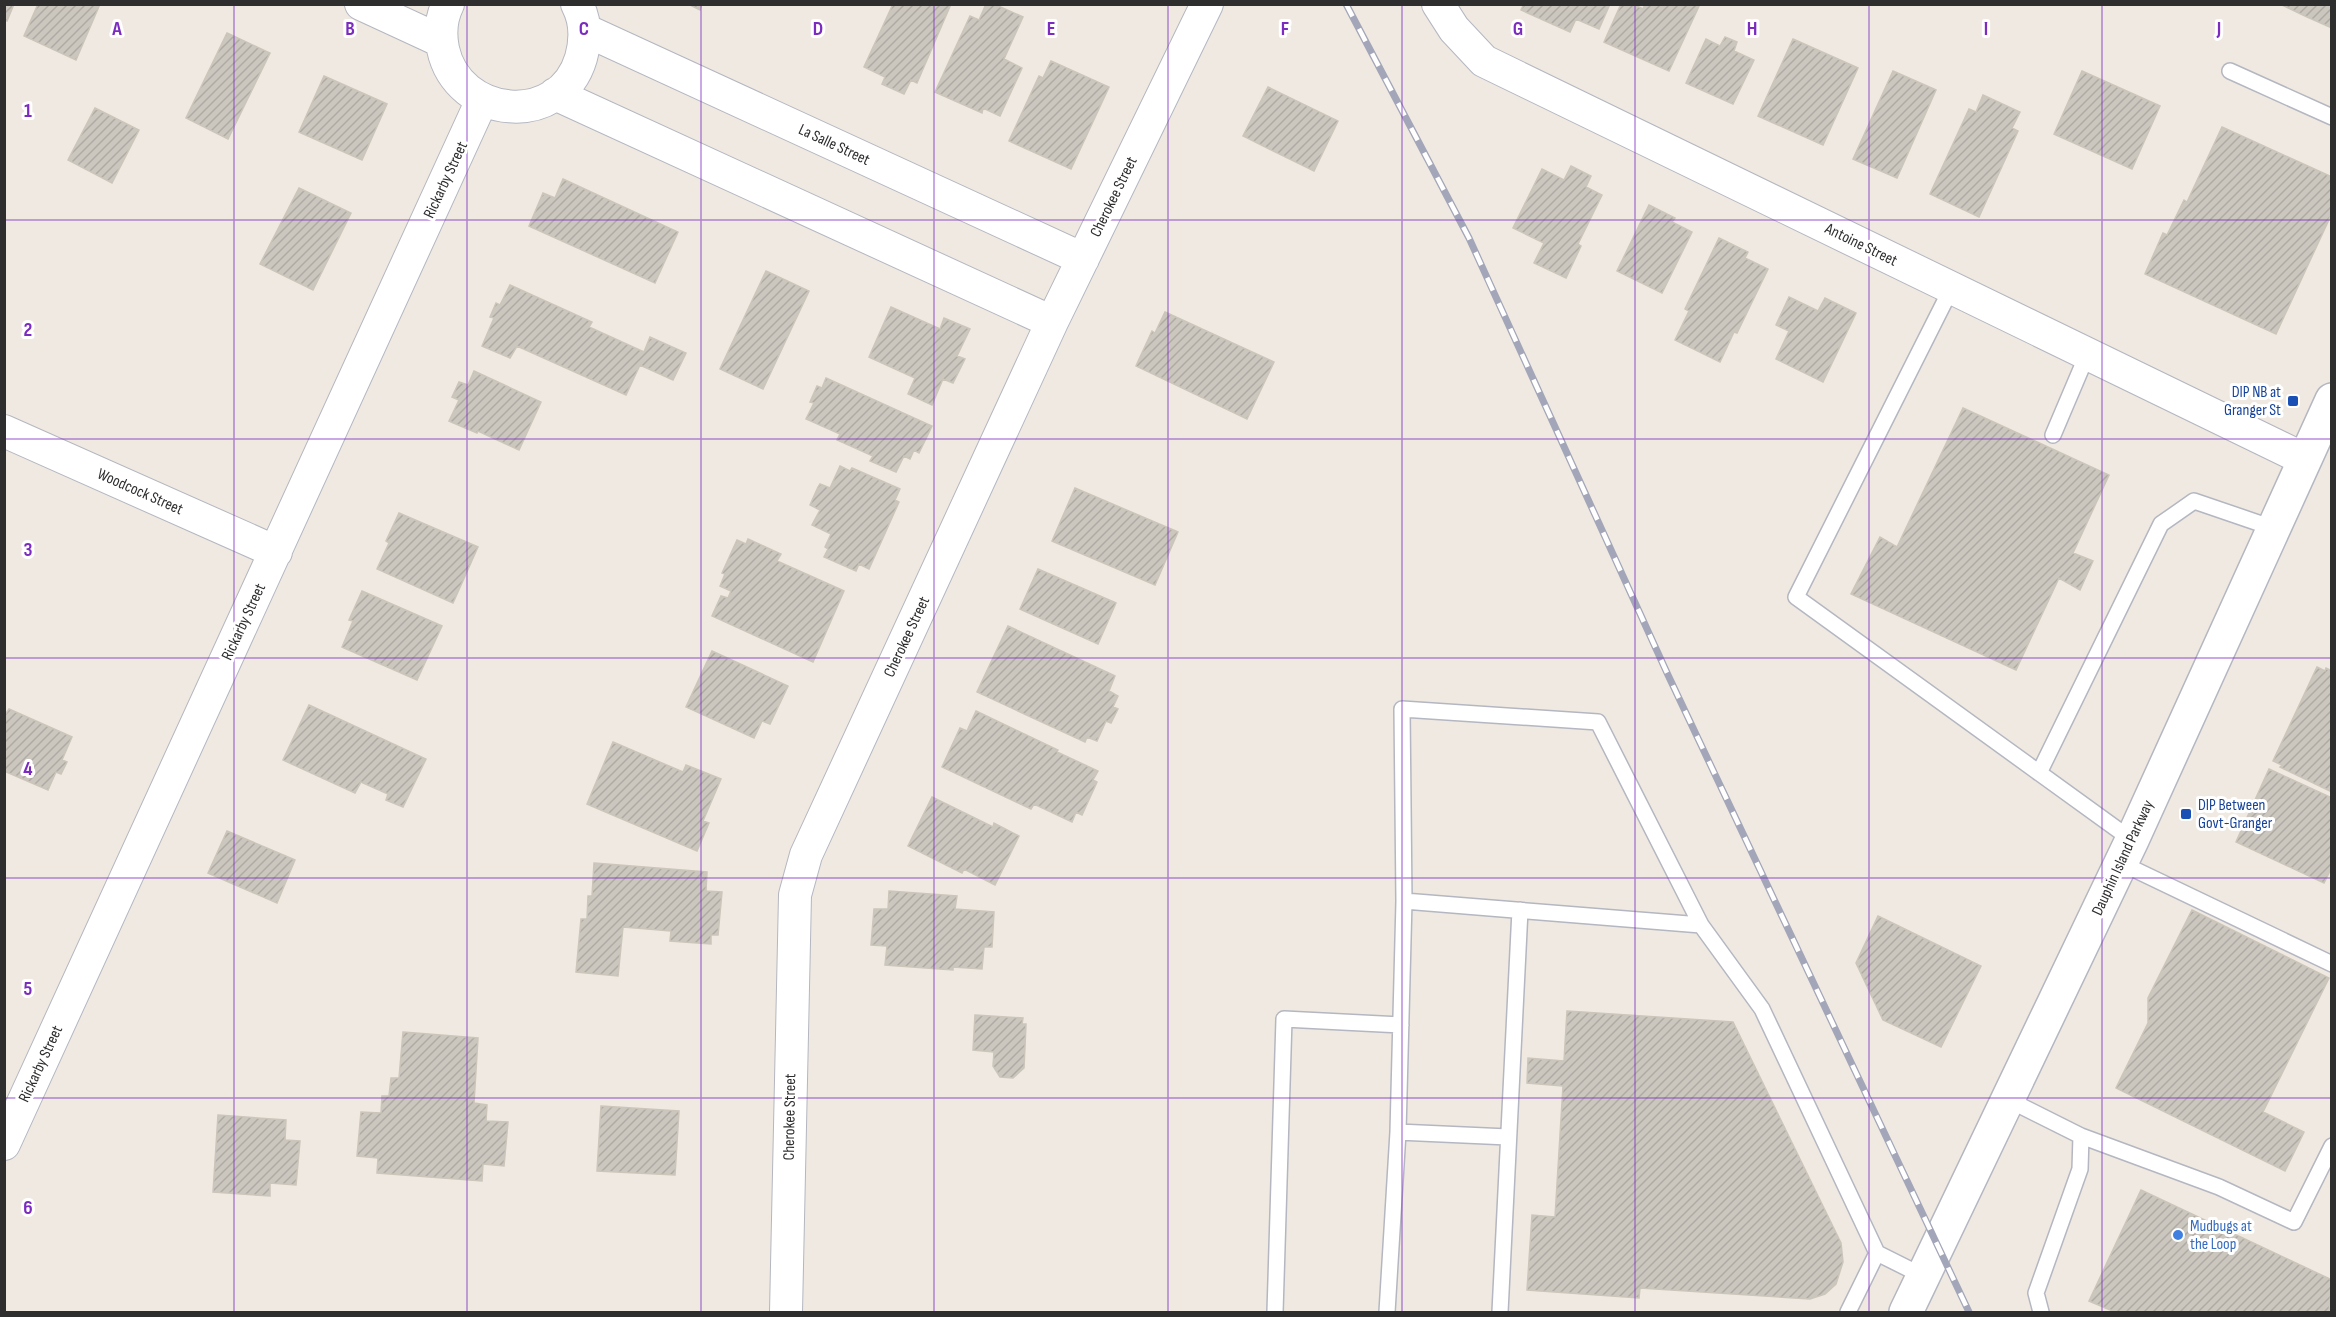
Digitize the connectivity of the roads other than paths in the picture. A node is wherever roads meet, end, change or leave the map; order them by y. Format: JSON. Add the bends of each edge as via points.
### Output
{"nodes":[{"id":1,"x":361,"y":4,"type":"edge"},
{"id":2,"x":448,"y":4,"type":"edge"},
{"id":3,"x":1207,"y":4,"type":"edge"},
{"id":4,"x":1438,"y":4,"type":"edge"},
{"id":5,"x":581,"y":17,"type":"edge"},
{"id":6,"x":441,"y":41,"type":"junction"},
{"id":7,"x":2230,"y":71,"type":"dead end"},
{"id":8,"x":555,"y":94,"type":"junction"},
{"id":9,"x":482,"y":100,"type":"junction"},
{"id":10,"x":2331,"y":117,"type":"edge"},
{"id":11,"x":1083,"y":259,"type":"junction"},
{"id":12,"x":1951,"y":289,"type":"junction"},
{"id":13,"x":1052,"y":322,"type":"junction"},
{"id":14,"x":2087,"y":355,"type":"junction"},
{"id":15,"x":2331,"y":400,"type":"edge"},
{"id":16,"x":4,"y":431,"type":"edge"},
{"id":17,"x":2053,"y":435,"type":"dead end"},
{"id":18,"x":2304,"y":459,"type":"junction"},
{"id":19,"x":2273,"y":528,"type":"junction"},
{"id":20,"x":276,"y":552,"type":"junction"},
{"id":21,"x":2039,"y":773,"type":"junction"},
{"id":22,"x":2127,"y":851,"type":"junction"},
{"id":23,"x":1404,"y":901,"type":"junction"},
{"id":24,"x":1520,"y":910,"type":"junction"},
{"id":25,"x":1701,"y":925,"type":"junction"},
{"id":26,"x":2331,"y":964,"type":"edge"},
{"id":27,"x":1401,"y":1026,"type":"junction"},
{"id":28,"x":2007,"y":1099,"type":"junction"},
{"id":29,"x":1398,"y":1132,"type":"junction"},
{"id":30,"x":2081,"y":1136,"type":"junction"},
{"id":31,"x":1508,"y":1137,"type":"junction"},
{"id":32,"x":5,"y":1140,"type":"edge"},
{"id":33,"x":2331,"y":1146,"type":"edge"},
{"id":34,"x":1877,"y":1253,"type":"junction"},
{"id":35,"x":1923,"y":1276,"type":"junction"},
{"id":36,"x":786,"y":1312,"type":"edge"},
{"id":37,"x":1275,"y":1312,"type":"edge"},
{"id":38,"x":1387,"y":1312,"type":"edge"},
{"id":39,"x":1500,"y":1312,"type":"edge"},
{"id":40,"x":1848,"y":1312,"type":"edge"},
{"id":41,"x":1906,"y":1312,"type":"edge"},
{"id":42,"x":2041,"y":1312,"type":"edge"}],
"edges":[{"from":1,"to":6,"type":"street"},
{"from":2,"to":6,"type":"street"},
{"from":3,"to":11,"type":"street","name":"Cherokee Street"},
{"from":4,"to":12,"type":"street","name":"Antoine Street","via":[[1454,29],[1484,61]]},
{"from":5,"to":8,"type":"street","via":[[584,48],[579,66]]},
{"from":5,"to":11,"type":"street","name":"La Salle Street"},
{"from":6,"to":9,"type":"street","via":[[453,76]]},
{"from":7,"to":10,"type":"lane"},
{"from":8,"to":9,"type":"street","via":[[520,107]]},
{"from":8,"to":13,"type":"street"},
{"from":9,"to":20,"type":"street","name":"Rickarby Street"},
{"from":11,"to":13,"type":"street","name":"Cherokee Street"},
{"from":12,"to":14,"type":"street","name":"Antoine Street"},
{"from":12,"to":21,"type":"lane","via":[[1796,597]]},
{"from":13,"to":36,"type":"street","name":"Cherokee Street","via":[[806,855],[795,895]]},
{"from":14,"to":17,"type":"lane"},
{"from":14,"to":18,"type":"street","name":"Antoine Street"},
{"from":15,"to":18,"type":"main road","name":"Dauphin Island Parkway"},
{"from":16,"to":20,"type":"street","name":"Woodcock Street"},
{"from":18,"to":19,"type":"main road","name":"Dauphin Island Parkway"},
{"from":19,"to":21,"type":"lane","via":[[2194,501],[2161,524]]},
{"from":19,"to":22,"type":"main road","name":"Dauphin Island Parkway"},
{"from":20,"to":32,"type":"street","name":"Rickarby Street"},
{"from":21,"to":22,"type":"lane"},
{"from":22,"to":26,"type":"lane"},
{"from":22,"to":28,"type":"main road","name":"Dauphin Island Parkway"},
{"from":23,"to":24,"type":"lane"},
{"from":23,"to":25,"type":"lane","via":[[1402,709],[1598,722]]},
{"from":23,"to":27,"type":"lane"},
{"from":24,"to":25,"type":"lane"},
{"from":24,"to":31,"type":"lane"},
{"from":25,"to":34,"type":"lane","via":[[1762,1009]]},
{"from":27,"to":29,"type":"lane"},
{"from":27,"to":37,"type":"lane","via":[[1284,1019]]},
{"from":28,"to":30,"type":"lane"},
{"from":28,"to":35,"type":"main road","name":"Dauphin Island Parkway"},
{"from":29,"to":31,"type":"lane"},
{"from":29,"to":38,"type":"lane"},
{"from":30,"to":33,"type":"lane","via":[[2219,1187],[2294,1222]]},
{"from":30,"to":42,"type":"lane","via":[[2080,1169],[2036,1293]]},
{"from":31,"to":39,"type":"lane"},
{"from":34,"to":35,"type":"lane"},
{"from":34,"to":40,"type":"lane"},
{"from":35,"to":41,"type":"main road","name":"Dauphin Island Parkway"}]}
